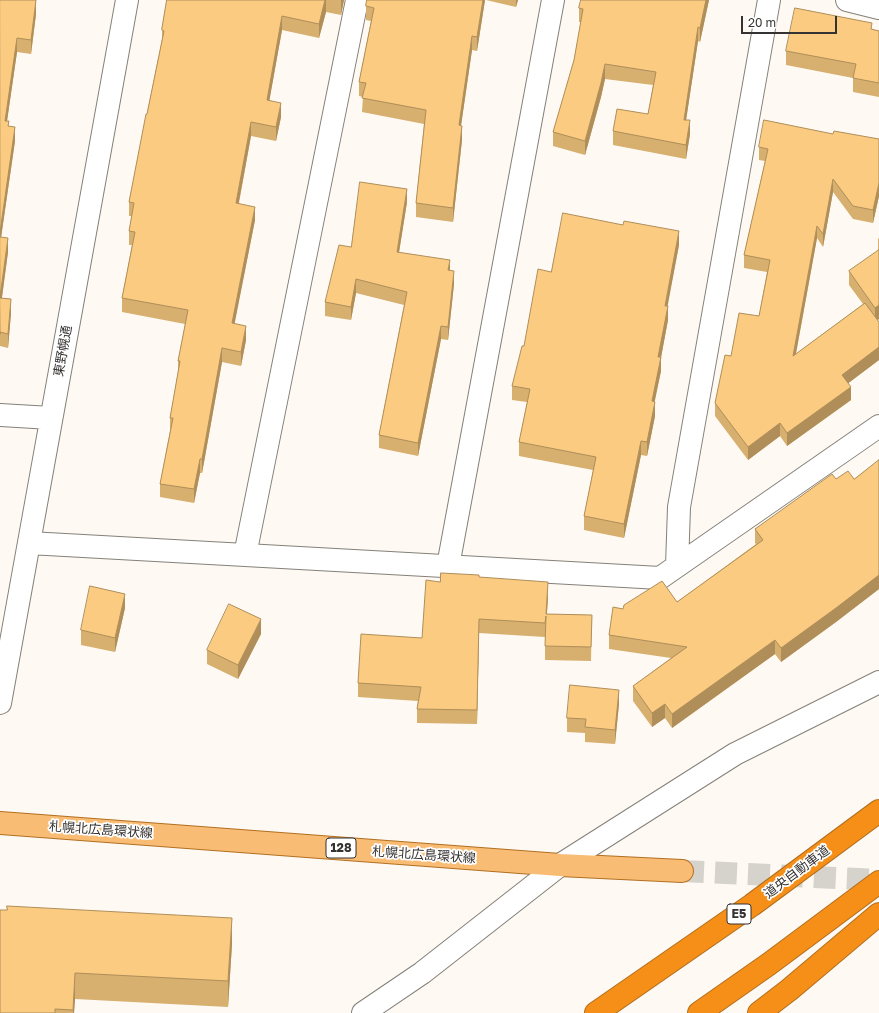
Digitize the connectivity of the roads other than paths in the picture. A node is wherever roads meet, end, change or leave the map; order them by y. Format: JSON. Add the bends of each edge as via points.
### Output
{"nodes":[{"id":1,"x":127,"y":0,"type":"edge"},
{"id":2,"x":357,"y":0,"type":"edge"},
{"id":3,"x":553,"y":0,"type":"edge"},
{"id":4,"x":769,"y":0,"type":"edge"},
{"id":5,"x":847,"y":0,"type":"edge"},
{"id":6,"x":879,"y":8,"type":"edge"},
{"id":7,"x":0,"y":415,"type":"edge"},
{"id":8,"x":52,"y":418,"type":"junction"},
{"id":9,"x":879,"y":426,"type":"edge"},
{"id":10,"x":29,"y":543,"type":"junction"},
{"id":11,"x":245,"y":555,"type":"junction"},
{"id":12,"x":448,"y":566,"type":"junction"},
{"id":13,"x":676,"y":566,"type":"junction"},
{"id":14,"x":879,"y":682,"type":"edge"},
{"id":15,"x":0,"y":703,"type":"edge"},
{"id":16,"x":879,"y":811,"type":"edge"},
{"id":17,"x":0,"y":823,"type":"edge"},
{"id":18,"x":560,"y":865,"type":"junction"},
{"id":19,"x":682,"y":871,"type":"tunnel mouth"},
{"id":20,"x":879,"y":882,"type":"edge"},
{"id":21,"x":879,"y":914,"type":"edge"},
{"id":22,"x":363,"y":1013,"type":"edge"},
{"id":23,"x":596,"y":1013,"type":"edge"},
{"id":24,"x":700,"y":1013,"type":"edge"},
{"id":25,"x":758,"y":1013,"type":"edge"}],
"edges":[{"from":1,"to":8,"type":"street","name":"東野幌通"},
{"from":2,"to":11,"type":"street"},
{"from":3,"to":12,"type":"street"},
{"from":4,"to":13,"type":"street","via":[[679,507]]},
{"from":5,"to":6,"type":"street"},
{"from":7,"to":8,"type":"street"},
{"from":8,"to":10,"type":"street","name":"東野幌通"},
{"from":9,"to":13,"type":"street"},
{"from":10,"to":11,"type":"street"},
{"from":10,"to":15,"type":"street","name":"東野幌通"},
{"from":11,"to":12,"type":"street"},
{"from":12,"to":13,"type":"street","via":[[660,578]]},
{"from":14,"to":18,"type":"street","via":[[735,754]]},
{"from":16,"to":23,"type":"highway","name":"道央自動車道","number":"E5","via":[[752,905]]},
{"from":17,"to":18,"type":"main road","name":"札幌北広島環状線","number":"128"},
{"from":18,"to":19,"type":"main road","name":"札幌北広島環状線","number":"128"},
{"from":18,"to":22,"type":"street","via":[[422,973]]},
{"from":20,"to":24,"type":"highway"},
{"from":21,"to":25,"type":"highway"}]}
